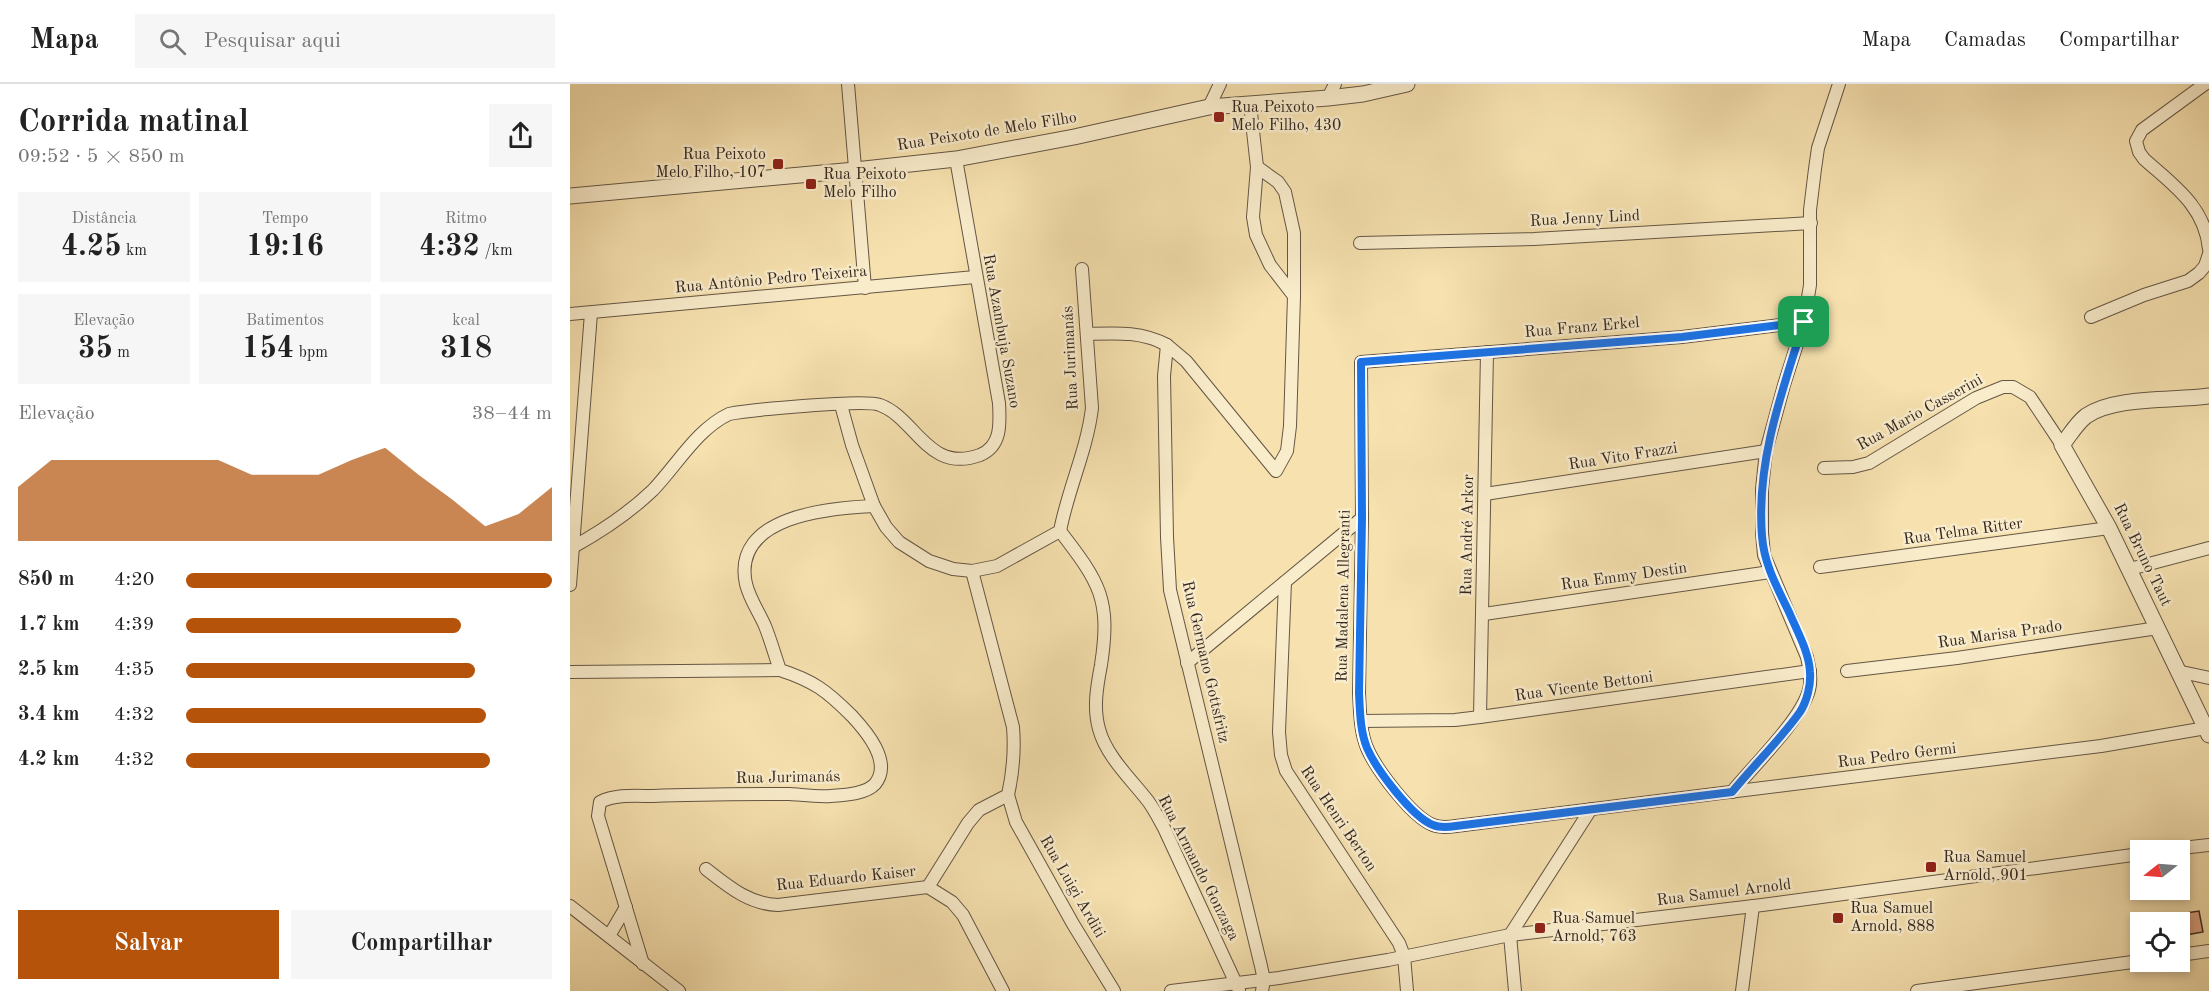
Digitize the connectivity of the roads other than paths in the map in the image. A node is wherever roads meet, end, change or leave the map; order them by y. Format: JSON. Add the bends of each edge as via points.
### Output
{"nodes":[{"id":1,"x":848,"y":84,"type":"edge"},
{"id":2,"x":1220,"y":84,"type":"edge"},
{"id":3,"x":1407,"y":84,"type":"edge"},
{"id":4,"x":1839,"y":84,"type":"edge"},
{"id":5,"x":2205,"y":84,"type":"edge"},
{"id":6,"x":1331,"y":91,"type":"edge"},
{"id":7,"x":1250,"y":104,"type":"junction"},
{"id":8,"x":1209,"y":107,"type":"junction"},
{"id":9,"x":956,"y":159,"type":"junction"},
{"id":10,"x":1257,"y":166,"type":"junction"},
{"id":11,"x":855,"y":170,"type":"junction"},
{"id":12,"x":570,"y":196,"type":"edge"},
{"id":13,"x":1811,"y":224,"type":"junction"},
{"id":14,"x":1360,"y":243,"type":"dead end"},
{"id":15,"x":2209,"y":249,"type":"edge"},
{"id":16,"x":2209,"y":255,"type":"edge"},
{"id":17,"x":1082,"y":269,"type":"dead end"},
{"id":18,"x":975,"y":277,"type":"junction"},
{"id":19,"x":865,"y":288,"type":"junction"},
{"id":20,"x":1294,"y":296,"type":"junction"},
{"id":21,"x":591,"y":313,"type":"junction"},
{"id":22,"x":570,"y":314,"type":"edge"},
{"id":23,"x":2091,"y":317,"type":"dead end"},
{"id":24,"x":1804,"y":322,"type":"junction"},
{"id":25,"x":1088,"y":334,"type":"junction"},
{"id":26,"x":1167,"y":345,"type":"junction"},
{"id":27,"x":1488,"y":352,"type":"junction"},
{"id":28,"x":1361,"y":362,"type":"joint"},
{"id":29,"x":2209,"y":396,"type":"edge"},
{"id":30,"x":2030,"y":398,"type":"joint"},
{"id":31,"x":841,"y":405,"type":"junction"},
{"id":32,"x":2062,"y":445,"type":"junction"},
{"id":33,"x":1767,"y":452,"type":"junction"},
{"id":34,"x":1824,"y":468,"type":"dead end"},
{"id":35,"x":1485,"y":494,"type":"junction"},
{"id":36,"x":874,"y":506,"type":"junction"},
{"id":37,"x":1362,"y":518,"type":"junction"},
{"id":38,"x":2109,"y":528,"type":"junction"},
{"id":39,"x":1060,"y":531,"type":"junction"},
{"id":40,"x":573,"y":547,"type":"junction"},
{"id":41,"x":2209,"y":548,"type":"edge"},
{"id":42,"x":1820,"y":567,"type":"dead end"},
{"id":43,"x":2130,"y":569,"type":"junction"},
{"id":44,"x":972,"y":571,"type":"junction"},
{"id":45,"x":1770,"y":572,"type":"junction"},
{"id":46,"x":1286,"y":582,"type":"junction"},
{"id":47,"x":570,"y":585,"type":"edge"},
{"id":48,"x":1484,"y":614,"type":"junction"},
{"id":49,"x":2158,"y":628,"type":"junction"},
{"id":50,"x":1186,"y":663,"type":"junction"},
{"id":51,"x":780,"y":670,"type":"junction"},
{"id":52,"x":1810,"y":671,"type":"junction"},
{"id":53,"x":1847,"y":671,"type":"dead end"},
{"id":54,"x":2177,"y":671,"type":"junction"},
{"id":55,"x":570,"y":672,"type":"edge"},
{"id":56,"x":2209,"y":678,"type":"edge"},
{"id":57,"x":1480,"y":717,"type":"junction"},
{"id":58,"x":1361,"y":721,"type":"junction"},
{"id":59,"x":2207,"y":731,"type":"edge"},
{"id":60,"x":1732,"y":792,"type":"junction"},
{"id":61,"x":1008,"y":795,"type":"junction"},
{"id":62,"x":1591,"y":809,"type":"junction"},
{"id":63,"x":2209,"y":845,"type":"edge"},
{"id":64,"x":2190,"y":847,"type":"edge"},
{"id":65,"x":2130,"y":855,"type":"edge"},
{"id":66,"x":706,"y":869,"type":"dead end"},
{"id":67,"x":928,"y":886,"type":"junction"},
{"id":68,"x":570,"y":906,"type":"edge"},
{"id":69,"x":1753,"y":906,"type":"junction"},
{"id":70,"x":626,"y":907,"type":"junction"},
{"id":71,"x":1510,"y":935,"type":"junction"},
{"id":72,"x":609,"y":936,"type":"junction"},
{"id":73,"x":2209,"y":951,"type":"edge"},
{"id":74,"x":2190,"y":954,"type":"edge"},
{"id":75,"x":1404,"y":956,"type":"junction"},
{"id":76,"x":2130,"y":962,"type":"edge"},
{"id":77,"x":643,"y":964,"type":"junction"},
{"id":78,"x":1263,"y":986,"type":"edge"},
{"id":79,"x":1239,"y":987,"type":"edge"},
{"id":80,"x":679,"y":991,"type":"edge"},
{"id":81,"x":1003,"y":991,"type":"edge"},
{"id":82,"x":1114,"y":991,"type":"edge"},
{"id":83,"x":1171,"y":991,"type":"edge"},
{"id":84,"x":1407,"y":991,"type":"edge"},
{"id":85,"x":1515,"y":991,"type":"edge"},
{"id":86,"x":1742,"y":991,"type":"edge"},
{"id":87,"x":1917,"y":991,"type":"edge"}],
"edges":[{"from":1,"to":11,"type":"street"},
{"from":2,"to":8,"type":"street"},
{"from":3,"to":6,"type":"street","name":"Rua Peixoto de Melo Filho","via":[[1364,94]]},
{"from":4,"to":13,"type":"street","via":[[1818,148]]},
{"from":5,"to":15,"type":"street","via":[[2142,130],[2136,141],[2144,159],[2195,207]]},
{"from":6,"to":7,"type":"street","name":"Rua Peixoto de Melo Filho"},
{"from":7,"to":8,"type":"street","name":"Rua Peixoto de Melo Filho"},
{"from":7,"to":10,"type":"street"},
{"from":8,"to":9,"type":"street","name":"Rua Peixoto de Melo Filho"},
{"from":9,"to":11,"type":"street","name":"Rua Peixoto de Melo Filho"},
{"from":9,"to":18,"type":"street","name":"Rua Azambuja Suzano"},
{"from":10,"to":20,"type":"street","via":[[1253,217],[1256,235],[1270,265]]},
{"from":10,"to":20,"type":"street","via":[[1285,192],[1294,232]]},
{"from":11,"to":12,"type":"street","name":"Rua Peixoto de Melo Filho"},
{"from":11,"to":19,"type":"street"},
{"from":13,"to":14,"type":"street","name":"Rua Jenny Lind","via":[[1534,239]]},
{"from":13,"to":24,"type":"street","via":[[1810,285]]},
{"from":16,"to":23,"type":"street","via":[[2199,273],[2188,281]]},
{"from":17,"to":25,"type":"street","name":"Rua Jurimanás"},
{"from":18,"to":19,"type":"street","name":"Rua Antônio Pedro Teixeira"},
{"from":18,"to":31,"type":"street","name":"Rua Azambuja Suzano","via":[[999,403],[1000,427],[995,442],[984,453],[960,460],[947,457],[921,441],[894,412],[878,404]]},
{"from":19,"to":21,"type":"street","name":"Rua Antônio Pedro Teixeira"},
{"from":20,"to":26,"type":"street","via":[[1289,441],[1276,471],[1186,361]]},
{"from":21,"to":22,"type":"street","name":"Rua Antônio Pedro Teixeira"},
{"from":21,"to":40,"type":"street"},
{"from":24,"to":27,"type":"street","name":"Rua Franz Erkel","via":[[1682,337]]},
{"from":24,"to":33,"type":"street"},
{"from":25,"to":26,"type":"street","via":[[1140,334]]},
{"from":25,"to":39,"type":"street","name":"Rua Jurimanás","via":[[1092,408]]},
{"from":26,"to":50,"type":"street","name":"Rua Germano Gottsfritz","via":[[1164,376],[1168,563]]},
{"from":27,"to":28,"type":"street","name":"Rua Franz Erkel"},
{"from":27,"to":35,"type":"street","name":"Rua André Arkor"},
{"from":28,"to":37,"type":"street","name":"Rua Madalena Allegranti"},
{"from":29,"to":32,"type":"street","via":[[2133,402],[2101,409],[2086,416]]},
{"from":30,"to":32,"type":"street","name":"Rua Bruno Taut"},
{"from":30,"to":34,"type":"street","name":"Rua Mario Casserini","via":[[2013,387],[1993,390],[1869,463]]},
{"from":31,"to":36,"type":"street"},
{"from":31,"to":40,"type":"street","name":"Rua Azambuja Suzano","via":[[740,412],[719,419],[622,517]]},
{"from":32,"to":38,"type":"street","name":"Rua Bruno Taut"},
{"from":33,"to":35,"type":"street","name":"Rua Vito Frazzi"},
{"from":33,"to":45,"type":"street","via":[[1762,534]]},
{"from":35,"to":48,"type":"street","name":"Rua André Arkor"},
{"from":36,"to":44,"type":"street","via":[[899,542],[929,561]]},
{"from":36,"to":51,"type":"street","via":[[796,516],[772,527],[751,547],[746,584]]},
{"from":37,"to":46,"type":"street"},
{"from":37,"to":58,"type":"street","name":"Rua Madalena Allegranti"},
{"from":38,"to":42,"type":"street","name":"Rua Telma Ritter"},
{"from":38,"to":43,"type":"street","name":"Rua Bruno Taut"},
{"from":39,"to":44,"type":"street","via":[[997,566]]},
{"from":39,"to":79,"type":"street","name":"Rua Armando Gonzaga","via":[[1090,572],[1105,611],[1096,711],[1103,741],[1164,828]]},
{"from":40,"to":47,"type":"street"},
{"from":41,"to":43,"type":"street"},
{"from":43,"to":49,"type":"street","name":"Rua Bruno Taut"},
{"from":44,"to":61,"type":"street","via":[[1013,727],[1015,748]]},
{"from":45,"to":48,"type":"street","name":"Rua Emmy Destin"},
{"from":45,"to":52,"type":"street","via":[[1796,627]]},
{"from":46,"to":50,"type":"street"},
{"from":46,"to":75,"type":"street","name":"Rua Henri Berton","via":[[1279,732],[1286,771],[1360,881]]},
{"from":48,"to":57,"type":"street","name":"Rua André Arkor"},
{"from":49,"to":53,"type":"street","name":"Rua Marisa Prado"},
{"from":49,"to":54,"type":"street","name":"Rua Bruno Taut"},
{"from":50,"to":78,"type":"street","name":"Rua Germano Gottsfritz"},
{"from":51,"to":55,"type":"street"},
{"from":51,"to":70,"type":"street","name":"Rua Jurimanás","via":[[817,684],[866,731],[880,759],[875,784],[830,796],[672,795],[617,797],[600,802],[598,816]]},
{"from":52,"to":57,"type":"street","name":"Rua Vicente Bettoni"},
{"from":52,"to":60,"type":"street","via":[[1810,688],[1801,710]]},
{"from":54,"to":56,"type":"street"},
{"from":54,"to":59,"type":"street","name":"Rua Bruno Taut"},
{"from":57,"to":58,"type":"street","name":"Rua Vicente Bettoni"},
{"from":58,"to":62,"type":"street","name":"Rua Madalena Allegranti","via":[[1367,749],[1381,772],[1408,805],[1431,825],[1456,826]]},
{"from":59,"to":60,"type":"street","name":"Rua Pedro Germi"},
{"from":60,"to":62,"type":"street","name":"Rua Pedro Germi"},
{"from":61,"to":67,"type":"street","via":[[979,810]]},
{"from":61,"to":82,"type":"street","name":"Rua Luigi Arditi","via":[[1016,822]]},
{"from":62,"to":71,"type":"street"},
{"from":63,"to":64,"type":"street"},
{"from":65,"to":69,"type":"street","name":"Rua Samuel Arnold"},
{"from":66,"to":67,"type":"street","name":"Rua Eduardo Kaiser","via":[[742,896],[764,904]]},
{"from":67,"to":81,"type":"street","via":[[963,915]]},
{"from":68,"to":72,"type":"street"},
{"from":69,"to":71,"type":"street","name":"Rua Samuel Arnold"},
{"from":69,"to":86,"type":"street"},
{"from":70,"to":72,"type":"street"},
{"from":70,"to":77,"type":"street","name":"Rua Jurimanás"},
{"from":71,"to":75,"type":"street","name":"Rua Samuel Arnold"},
{"from":71,"to":85,"type":"street"},
{"from":72,"to":77,"type":"street"},
{"from":73,"to":74,"type":"street"},
{"from":75,"to":78,"type":"street","name":"Rua Samuel Arnold"},
{"from":75,"to":84,"type":"street"},
{"from":76,"to":87,"type":"street"},
{"from":77,"to":80,"type":"street"},
{"from":78,"to":79,"type":"street","name":"Rua Samuel Arnold"},
{"from":79,"to":83,"type":"street","name":"Rua Samuel Arnold"}]}
